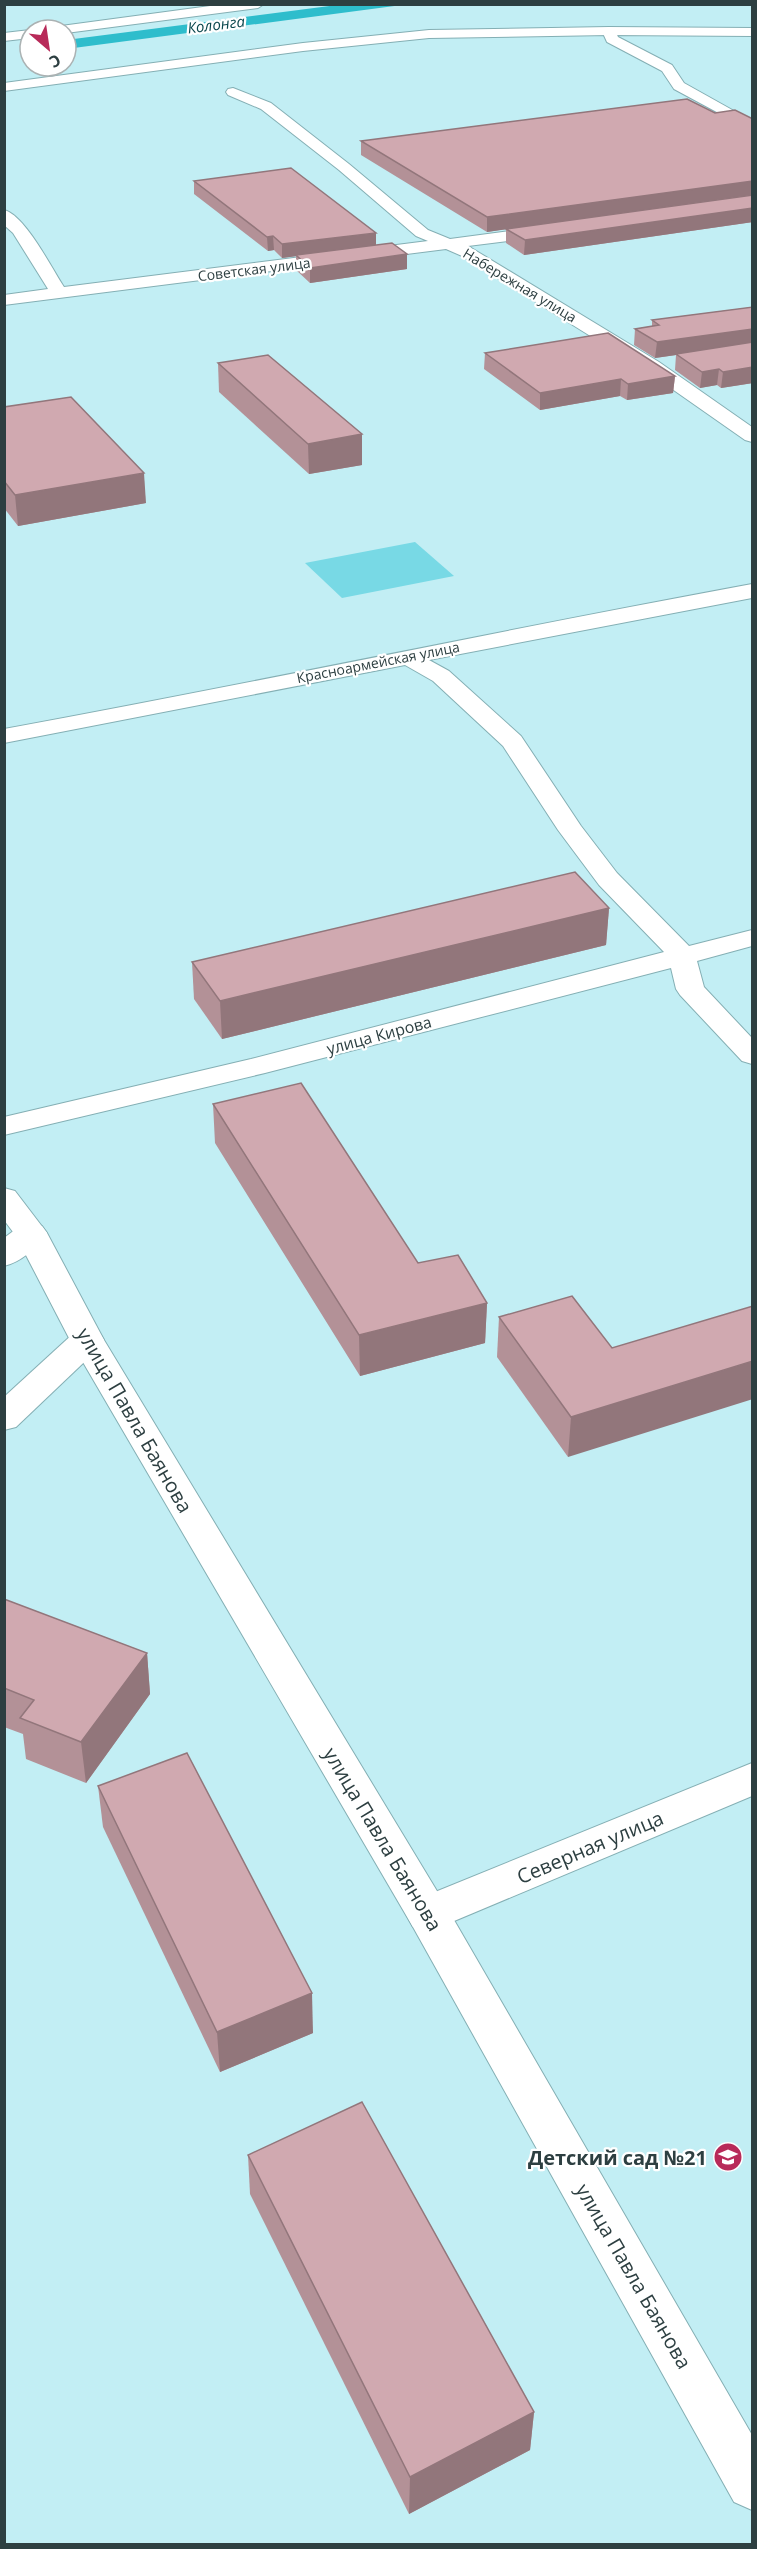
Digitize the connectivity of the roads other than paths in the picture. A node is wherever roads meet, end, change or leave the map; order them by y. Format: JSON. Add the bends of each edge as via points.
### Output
{"nodes":[{"id":1,"x":258,"y":4,"type":"edge"},
{"id":2,"x":78,"y":28,"type":"edge"},
{"id":3,"x":609,"y":31,"type":"junction"},
{"id":4,"x":753,"y":32,"type":"edge"},
{"id":5,"x":4,"y":87,"type":"edge"},
{"id":6,"x":233,"y":92,"type":"dead end"},
{"id":7,"x":753,"y":127,"type":"edge"},
{"id":8,"x":4,"y":215,"type":"edge"},
{"id":9,"x":566,"y":228,"type":"edge"},
{"id":10,"x":449,"y":244,"type":"junction"},
{"id":11,"x":59,"y":293,"type":"junction"},
{"id":12,"x":4,"y":300,"type":"edge"},
{"id":13,"x":674,"y":363,"type":"edge"},
{"id":14,"x":652,"y":366,"type":"junction"},
{"id":15,"x":753,"y":436,"type":"edge"},
{"id":16,"x":753,"y":591,"type":"edge"},
{"id":17,"x":406,"y":656,"type":"junction"},
{"id":18,"x":4,"y":736,"type":"edge"},
{"id":19,"x":753,"y":938,"type":"edge"},
{"id":20,"x":682,"y":955,"type":"junction"},
{"id":21,"x":753,"y":1055,"type":"edge"},
{"id":22,"x":4,"y":1126,"type":"edge"},
{"id":23,"x":4,"y":1198,"type":"edge"},
{"id":24,"x":18,"y":1245,"type":"edge"},
{"id":25,"x":87,"y":1340,"type":"junction"},
{"id":26,"x":4,"y":1418,"type":"edge"},
{"id":27,"x":753,"y":1779,"type":"edge"},
{"id":28,"x":428,"y":1914,"type":"junction"},
{"id":29,"x":753,"y":2484,"type":"edge"}],
"edges":[{"from":1,"to":2,"type":"main road"},
{"from":3,"to":4,"type":"main road"},
{"from":3,"to":5,"type":"main road","via":[[393,37]]},
{"from":3,"to":7,"type":"main road","via":[[612,39],[667,68],[679,86]]},
{"from":6,"to":10,"type":"main road","name":"Набережная улица","via":[[266,106],[422,233]]},
{"from":8,"to":11,"type":"main road","via":[[19,230]]},
{"from":9,"to":10,"type":"main road","name":"Советская улица"},
{"from":10,"to":11,"type":"main road","name":"Советская улица"},
{"from":10,"to":14,"type":"main road","name":"Набережная улица"},
{"from":11,"to":12,"type":"main road","name":"Советская улица"},
{"from":13,"to":14,"type":"main road"},
{"from":14,"to":15,"type":"main road","name":"Набережная улица"},
{"from":16,"to":17,"type":"main road","name":"Красноармейская улица"},
{"from":17,"to":18,"type":"main road","name":"Красноармейская улица"},
{"from":17,"to":20,"type":"main road","via":[[441,676],[512,741],[608,879]]},
{"from":19,"to":20,"type":"main road","name":"улица Кирова"},
{"from":20,"to":21,"type":"main road","via":[[690,988]]},
{"from":20,"to":22,"type":"main road","name":"улица Кирова","via":[[276,1062]]},
{"from":23,"to":24,"type":"main road","name":"улица Павла Баянова"},
{"from":24,"to":25,"type":"main road","name":"улица Павла Баянова"},
{"from":25,"to":26,"type":"main road"},
{"from":25,"to":28,"type":"main road","name":"улица Павла Баянова"},
{"from":27,"to":28,"type":"main road","name":"Северная улица"},
{"from":28,"to":29,"type":"main road","name":"улица Павла Баянова"}]}
